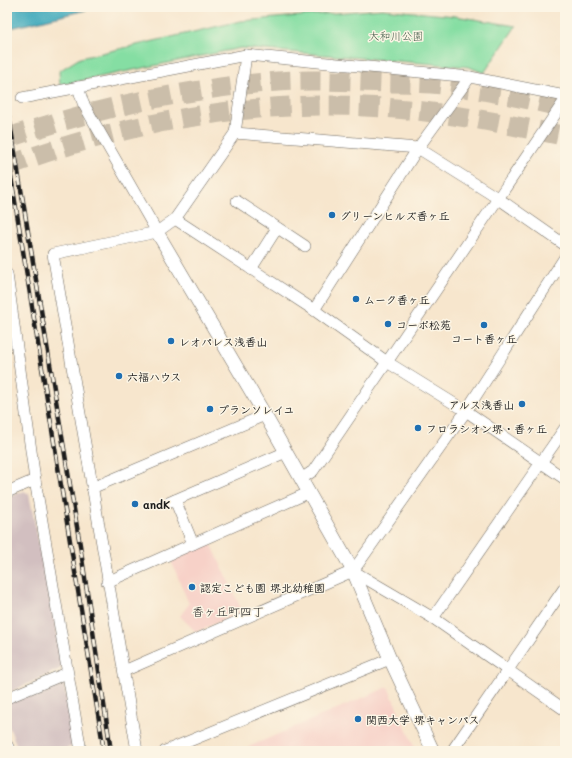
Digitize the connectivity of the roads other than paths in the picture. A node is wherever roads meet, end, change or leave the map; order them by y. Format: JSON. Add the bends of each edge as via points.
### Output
{"nodes":[{"id":1,"x":246,"y":54,"type":"junction"},
{"id":2,"x":470,"y":77,"type":"junction"},
{"id":3,"x":78,"y":87,"type":"junction"},
{"id":4,"x":565,"y":96,"type":"edge"},
{"id":5,"x":22,"y":98,"type":"dead end"},
{"id":6,"x":565,"y":100,"type":"edge"},
{"id":7,"x":235,"y":133,"type":"junction"},
{"id":8,"x":418,"y":148,"type":"junction"},
{"id":9,"x":499,"y":199,"type":"junction"},
{"id":10,"x":237,"y":201,"type":"dead end"},
{"id":11,"x":175,"y":219,"type":"junction"},
{"id":12,"x":277,"y":228,"type":"junction"},
{"id":13,"x":157,"y":232,"type":"junction"},
{"id":14,"x":565,"y":245,"type":"edge"},
{"id":15,"x":305,"y":246,"type":"dead end"},
{"id":16,"x":565,"y":258,"type":"edge"},
{"id":17,"x":251,"y":269,"type":"junction"},
{"id":18,"x":7,"y":274,"type":"edge"},
{"id":19,"x":8,"y":286,"type":"edge"},
{"id":20,"x":314,"y":310,"type":"junction"},
{"id":21,"x":387,"y":362,"type":"junction"},
{"id":22,"x":466,"y":411,"type":"junction"},
{"id":23,"x":265,"y":415,"type":"junction"},
{"id":24,"x":565,"y":428,"type":"edge"},
{"id":25,"x":286,"y":452,"type":"junction"},
{"id":26,"x":542,"y":464,"type":"junction"},
{"id":27,"x":301,"y":479,"type":"junction"},
{"id":28,"x":35,"y":480,"type":"junction"},
{"id":29,"x":565,"y":480,"type":"edge"},
{"id":30,"x":92,"y":488,"type":"junction"},
{"id":31,"x":7,"y":492,"type":"edge"},
{"id":32,"x":308,"y":493,"type":"junction"},
{"id":33,"x":193,"y":544,"type":"junction"},
{"id":34,"x":353,"y":571,"type":"junction"},
{"id":35,"x":107,"y":582,"type":"junction"},
{"id":36,"x":565,"y":587,"type":"edge"},
{"id":37,"x":433,"y":618,"type":"junction"},
{"id":38,"x":390,"y":659,"type":"junction"},
{"id":39,"x":508,"y":669,"type":"junction"},
{"id":40,"x":124,"y":671,"type":"junction"},
{"id":41,"x":67,"y":673,"type":"junction"},
{"id":42,"x":7,"y":698,"type":"edge"},
{"id":43,"x":565,"y":710,"type":"edge"},
{"id":44,"x":7,"y":745,"type":"edge"},
{"id":45,"x":10,"y":751,"type":"edge"},
{"id":46,"x":81,"y":751,"type":"edge"},
{"id":47,"x":137,"y":751,"type":"edge"},
{"id":48,"x":166,"y":751,"type":"edge"},
{"id":49,"x":433,"y":751,"type":"edge"},
{"id":50,"x":452,"y":751,"type":"edge"}],
"edges":[{"from":1,"to":2,"type":"street"},
{"from":1,"to":3,"type":"street"},
{"from":1,"to":7,"type":"street"},
{"from":2,"to":4,"type":"street"},
{"from":2,"to":8,"type":"street"},
{"from":3,"to":5,"type":"street"},
{"from":3,"to":13,"type":"street","via":[[83,103]]},
{"from":6,"to":9,"type":"street"},
{"from":7,"to":8,"type":"street"},
{"from":7,"to":11,"type":"street"},
{"from":8,"to":9,"type":"street"},
{"from":8,"to":20,"type":"street"},
{"from":9,"to":14,"type":"street"},
{"from":9,"to":21,"type":"street"},
{"from":10,"to":12,"type":"street"},
{"from":11,"to":13,"type":"street"},
{"from":11,"to":17,"type":"street"},
{"from":12,"to":15,"type":"street"},
{"from":12,"to":17,"type":"street"},
{"from":13,"to":23,"type":"street"},
{"from":13,"to":30,"type":"street","via":[[53,254]]},
{"from":16,"to":22,"type":"street"},
{"from":17,"to":20,"type":"street"},
{"from":18,"to":19,"type":"street"},
{"from":19,"to":28,"type":"street"},
{"from":20,"to":21,"type":"street"},
{"from":21,"to":22,"type":"street"},
{"from":21,"to":27,"type":"street","via":[[312,471]]},
{"from":22,"to":26,"type":"street"},
{"from":22,"to":34,"type":"street"},
{"from":23,"to":25,"type":"street"},
{"from":23,"to":30,"type":"street"},
{"from":24,"to":26,"type":"street"},
{"from":25,"to":27,"type":"street"},
{"from":25,"to":33,"type":"street","via":[[171,502]]},
{"from":26,"to":29,"type":"street"},
{"from":26,"to":37,"type":"street"},
{"from":27,"to":32,"type":"street"},
{"from":28,"to":31,"type":"street"},
{"from":28,"to":41,"type":"street"},
{"from":30,"to":35,"type":"street"},
{"from":32,"to":33,"type":"street"},
{"from":32,"to":34,"type":"street"},
{"from":33,"to":35,"type":"street"},
{"from":34,"to":37,"type":"street"},
{"from":34,"to":38,"type":"street"},
{"from":34,"to":40,"type":"street"},
{"from":35,"to":40,"type":"street"},
{"from":36,"to":39,"type":"street"},
{"from":37,"to":39,"type":"street"},
{"from":38,"to":48,"type":"street"},
{"from":38,"to":49,"type":"street"},
{"from":39,"to":43,"type":"street"},
{"from":39,"to":50,"type":"street"},
{"from":40,"to":47,"type":"street"},
{"from":41,"to":42,"type":"street"},
{"from":41,"to":46,"type":"street"},
{"from":44,"to":45,"type":"street"}]}
